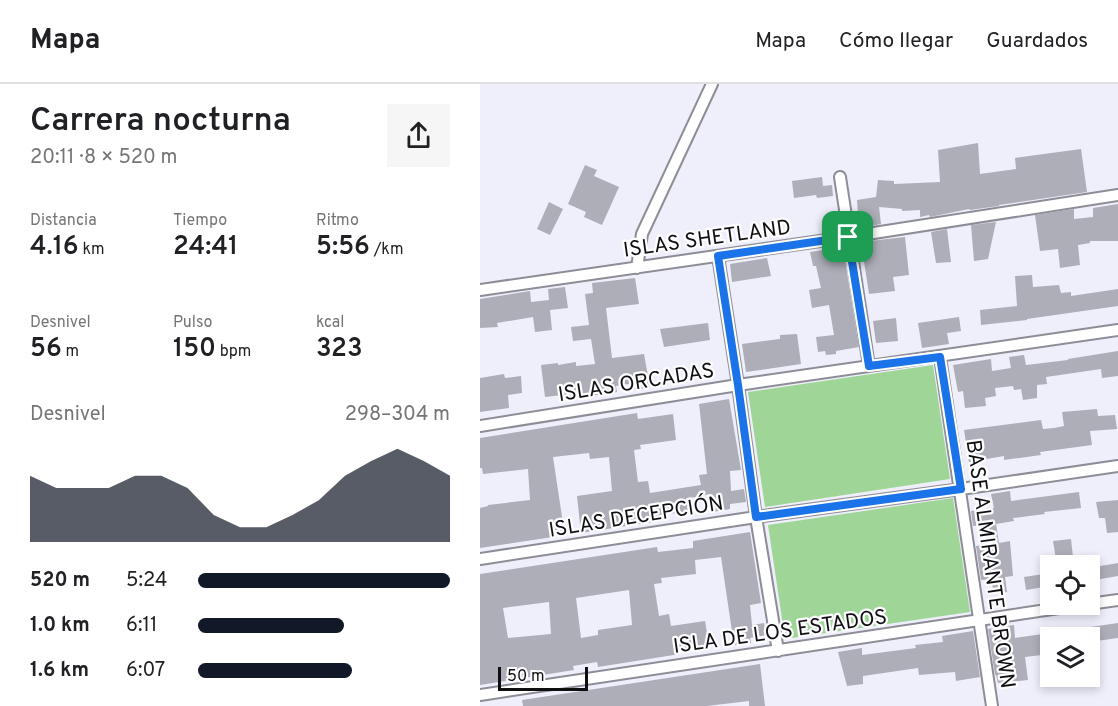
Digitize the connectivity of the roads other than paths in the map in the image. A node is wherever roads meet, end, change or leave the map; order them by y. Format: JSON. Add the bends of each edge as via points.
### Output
{"nodes":[{"id":1,"x":712,"y":84,"type":"edge"},
{"id":2,"x":840,"y":177,"type":"dead end"},
{"id":3,"x":1118,"y":195,"type":"edge"},
{"id":4,"x":848,"y":237,"type":"junction"},
{"id":5,"x":718,"y":256,"type":"junction"},
{"id":6,"x":637,"y":268,"type":"junction"},
{"id":7,"x":480,"y":290,"type":"edge"},
{"id":8,"x":1118,"y":330,"type":"edge"},
{"id":9,"x":940,"y":357,"type":"junction"},
{"id":10,"x":869,"y":366,"type":"junction"},
{"id":11,"x":738,"y":385,"type":"junction"},
{"id":12,"x":480,"y":426,"type":"edge"},
{"id":13,"x":1118,"y":466,"type":"edge"},
{"id":14,"x":961,"y":489,"type":"junction"},
{"id":15,"x":756,"y":517,"type":"junction"},
{"id":16,"x":480,"y":559,"type":"edge"},
{"id":17,"x":1118,"y":600,"type":"edge"},
{"id":18,"x":1100,"y":602,"type":"edge"},
{"id":19,"x":1040,"y":611,"type":"edge"},
{"id":20,"x":979,"y":621,"type":"junction"},
{"id":21,"x":778,"y":651,"type":"junction"},
{"id":22,"x":480,"y":695,"type":"edge"},
{"id":23,"x":993,"y":706,"type":"edge"}],
"edges":[{"from":1,"to":6,"type":"street","via":[[642,234]]},
{"from":2,"to":4,"type":"street"},
{"from":3,"to":4,"type":"street","name":"ISLAS SHETLAND"},
{"from":4,"to":5,"type":"street","name":"ISLAS SHETLAND"},
{"from":4,"to":10,"type":"street"},
{"from":5,"to":6,"type":"street","name":"ISLAS SHETLAND"},
{"from":5,"to":11,"type":"street"},
{"from":6,"to":7,"type":"street","name":"ISLAS SHETLAND"},
{"from":8,"to":9,"type":"street","name":"ISLAS ORCADAS"},
{"from":9,"to":10,"type":"street","name":"ISLAS ORCADAS"},
{"from":9,"to":14,"type":"street","name":"BASE ALMIRANTE BROWN"},
{"from":10,"to":11,"type":"street","name":"ISLAS ORCADAS"},
{"from":11,"to":12,"type":"street","name":"ISLAS ORCADAS"},
{"from":11,"to":15,"type":"street"},
{"from":13,"to":14,"type":"street","name":"ISLAS DECEPCIÓN"},
{"from":14,"to":15,"type":"street","name":"ISLAS DECEPCIÓN"},
{"from":14,"to":20,"type":"street","name":"BASE ALMIRANTE BROWN"},
{"from":15,"to":16,"type":"street","name":"ISLAS DECEPCIÓN"},
{"from":15,"to":21,"type":"street"},
{"from":17,"to":18,"type":"street","name":"ISLA DE LOS ESTADOS"},
{"from":19,"to":20,"type":"street","name":"ISLA DE LOS ESTADOS"},
{"from":20,"to":21,"type":"street","name":"ISLA DE LOS ESTADOS"},
{"from":20,"to":23,"type":"street","name":"BASE ALMIRANTE BROWN"},
{"from":21,"to":22,"type":"street","name":"ISLA DE LOS ESTADOS"}]}
